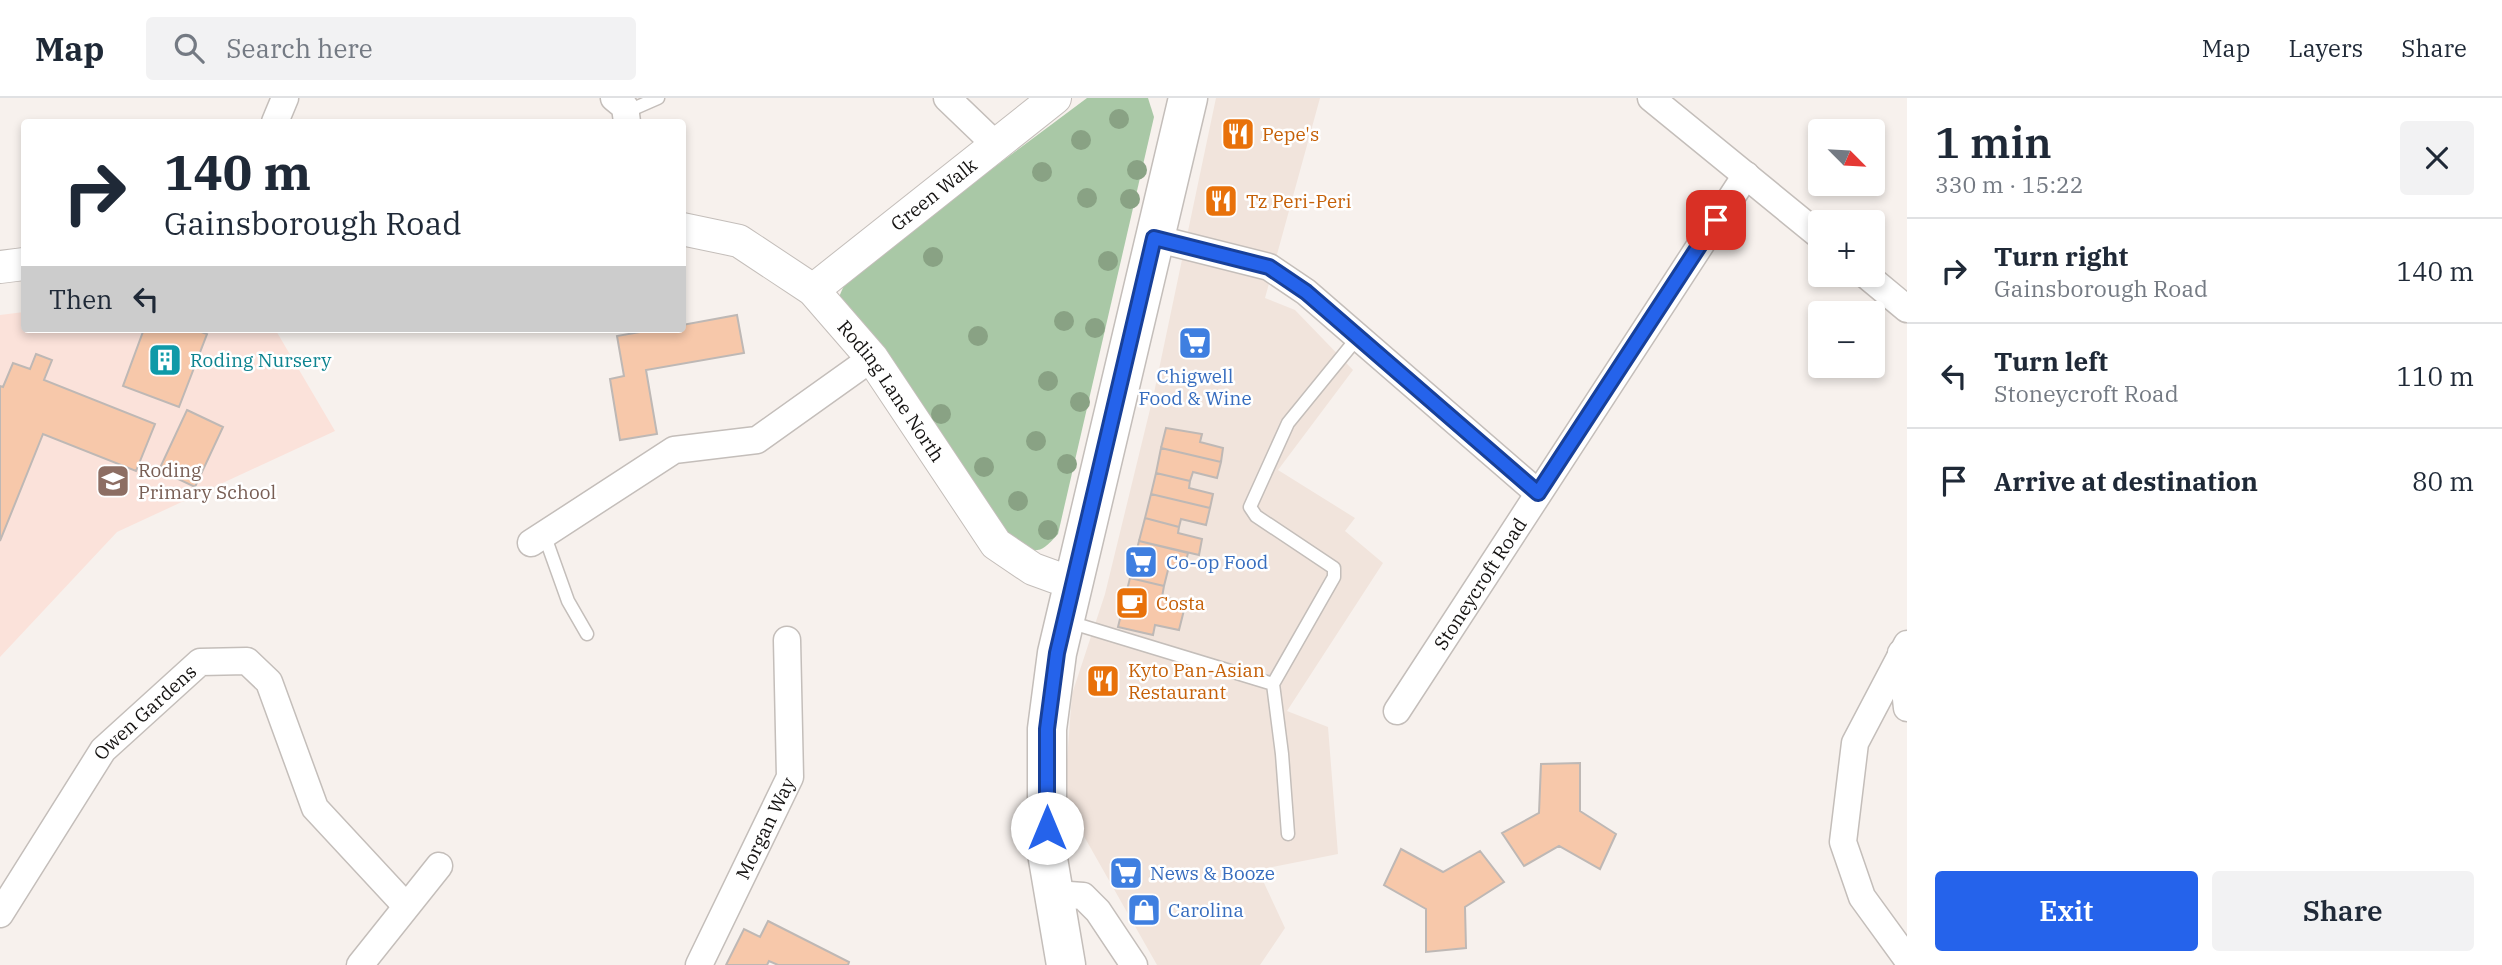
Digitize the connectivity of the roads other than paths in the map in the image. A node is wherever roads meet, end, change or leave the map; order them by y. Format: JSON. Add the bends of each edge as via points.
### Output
{"nodes":[{"id":1,"x":285,"y":98,"type":"edge"},
{"id":2,"x":659,"y":98,"type":"edge"},
{"id":3,"x":947,"y":98,"type":"edge"},
{"id":4,"x":1055,"y":98,"type":"edge"},
{"id":5,"x":1188,"y":98,"type":"edge"},
{"id":6,"x":1651,"y":98,"type":"edge"},
{"id":7,"x":622,"y":111,"type":"edge"},
{"id":8,"x":276,"y":119,"type":"edge"},
{"id":9,"x":997,"y":146,"type":"junction"},
{"id":10,"x":1746,"y":175,"type":"junction"},
{"id":11,"x":1808,"y":226,"type":"edge"},
{"id":12,"x":686,"y":230,"type":"edge"},
{"id":13,"x":1154,"y":238,"type":"junction"},
{"id":14,"x":21,"y":264,"type":"edge"},
{"id":15,"x":0,"y":267,"type":"edge"},
{"id":16,"x":1880,"y":287,"type":"edge"},
{"id":17,"x":813,"y":290,"type":"junction"},
{"id":18,"x":1907,"y":309,"type":"edge"},
{"id":19,"x":1358,"y":337,"type":"junction"},
{"id":20,"x":872,"y":358,"type":"junction"},
{"id":21,"x":1538,"y":493,"type":"junction"},
{"id":22,"x":537,"y":538,"type":"joint"},
{"id":23,"x":1075,"y":580,"type":"junction"},
{"id":24,"x":1066,"y":621,"type":"junction"},
{"id":25,"x":587,"y":634,"type":"dead end"},
{"id":26,"x":787,"y":640,"type":"dead end"},
{"id":27,"x":1904,"y":649,"type":"edge"},
{"id":28,"x":1273,"y":684,"type":"junction"},
{"id":29,"x":1907,"y":708,"type":"edge"},
{"id":30,"x":1397,"y":711,"type":"dead end"},
{"id":31,"x":1289,"y":834,"type":"dead end"},
{"id":32,"x":439,"y":866,"type":"dead end"},
{"id":33,"x":1055,"y":894,"type":"junction"},
{"id":34,"x":406,"y":906,"type":"junction"},
{"id":35,"x":0,"y":915,"type":"edge"},
{"id":36,"x":1907,"y":959,"type":"edge"},
{"id":37,"x":360,"y":965,"type":"edge"},
{"id":38,"x":699,"y":965,"type":"edge"},
{"id":39,"x":1066,"y":965,"type":"edge"},
{"id":40,"x":1134,"y":965,"type":"edge"}],
"edges":[{"from":1,"to":8,"type":"street"},
{"from":2,"to":7,"type":"lane"},
{"from":3,"to":9,"type":"street"},
{"from":4,"to":9,"type":"street","name":"Green Walk"},
{"from":5,"to":13,"type":"main road"},
{"from":6,"to":10,"type":"street"},
{"from":9,"to":17,"type":"street","name":"Green Walk"},
{"from":10,"to":11,"type":"street"},
{"from":10,"to":21,"type":"street","name":"Stoneycroft Road"},
{"from":12,"to":17,"type":"street","name":"Roding Lane North","via":[[739,241]]},
{"from":13,"to":19,"type":"street","via":[[1269,267]]},
{"from":13,"to":23,"type":"main road"},
{"from":14,"to":15,"type":"street"},
{"from":16,"to":18,"type":"street"},
{"from":17,"to":20,"type":"street","name":"Roding Lane North"},
{"from":19,"to":21,"type":"street"},
{"from":19,"to":28,"type":"lane","via":[[1288,423],[1250,507],[1256,516],[1334,569],[1334,577]]},
{"from":20,"to":22,"type":"street","via":[[757,440],[674,450]]},
{"from":20,"to":23,"type":"street","name":"Roding Lane North","via":[[996,544],[1033,569]]},
{"from":21,"to":30,"type":"street","name":"Stoneycroft Road"},
{"from":22,"to":25,"type":"lane"},
{"from":23,"to":24,"type":"main road"},
{"from":24,"to":28,"type":"lane"},
{"from":24,"to":33,"type":"main road","via":[[1047,729],[1047,853]]},
{"from":26,"to":38,"type":"street","name":"Morgan Way","via":[[790,777]]},
{"from":27,"to":29,"type":"street"},
{"from":27,"to":36,"type":"street","via":[[1854,743],[1843,842],[1862,897]]},
{"from":28,"to":31,"type":"lane"},
{"from":32,"to":34,"type":"street"},
{"from":33,"to":39,"type":"main road"},
{"from":33,"to":40,"type":"street","via":[[1083,896]]},
{"from":34,"to":35,"type":"street","name":"Owen Gardens","via":[[315,808],[269,682],[247,661],[236,661],[200,662],[103,750]]},
{"from":34,"to":37,"type":"street"}]}
